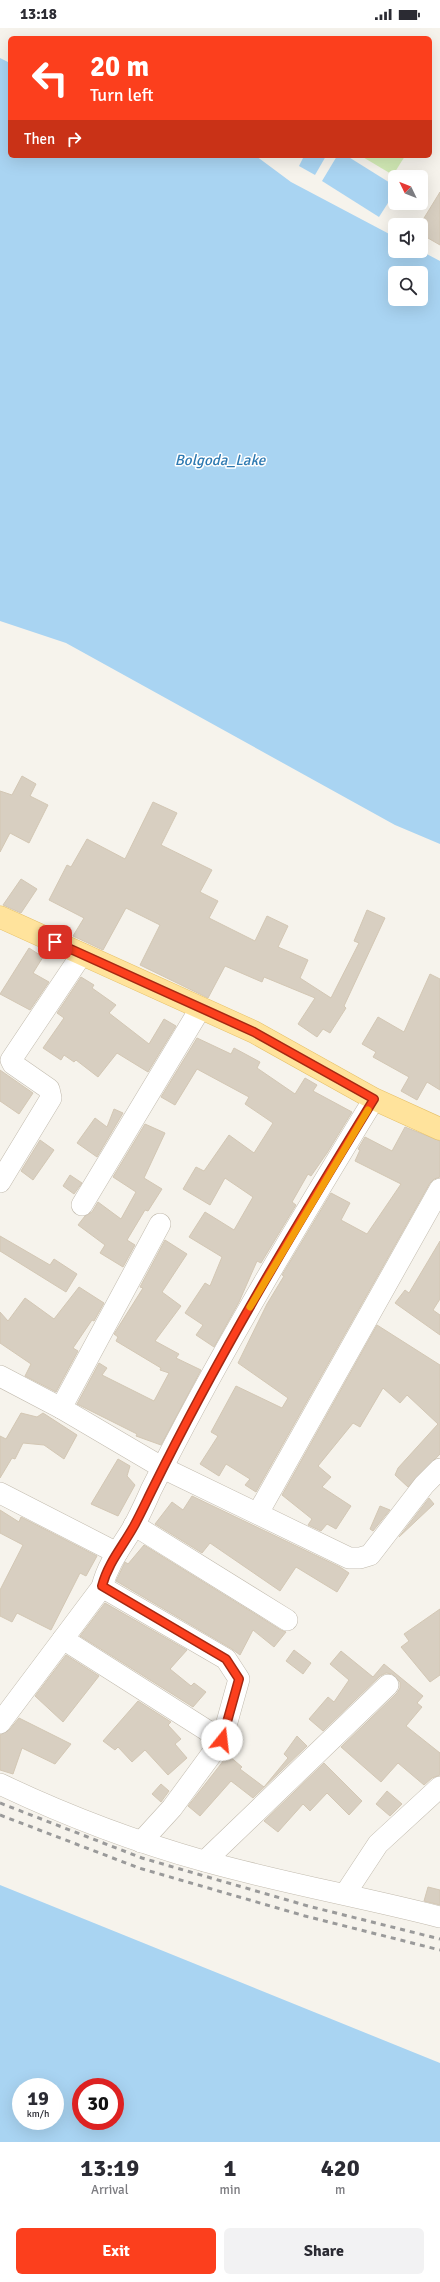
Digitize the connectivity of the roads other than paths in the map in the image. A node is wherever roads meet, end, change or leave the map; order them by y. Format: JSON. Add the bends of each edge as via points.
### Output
{"nodes":[{"id":1,"x":0,"y":917,"type":"edge"},
{"id":2,"x":82,"y":954,"type":"junction"},
{"id":3,"x":200,"y":1009,"type":"junction"},
{"id":4,"x":374,"y":1099,"type":"junction"},
{"id":5,"x":440,"y":1129,"type":"edge"},
{"id":6,"x":0,"y":1182,"type":"edge"},
{"id":7,"x":440,"y":1188,"type":"edge"},
{"id":8,"x":82,"y":1206,"type":"dead end"},
{"id":9,"x":160,"y":1224,"type":"dead end"},
{"id":10,"x":0,"y":1376,"type":"edge"},
{"id":11,"x":61,"y":1408,"type":"junction"},
{"id":12,"x":162,"y":1468,"type":"junction"},
{"id":13,"x":440,"y":1469,"type":"edge"},
{"id":14,"x":0,"y":1493,"type":"edge"},
{"id":15,"x":258,"y":1513,"type":"junction"},
{"id":16,"x":134,"y":1526,"type":"junction"},
{"id":17,"x":117,"y":1553,"type":"junction"},
{"id":18,"x":102,"y":1586,"type":"junction"},
{"id":19,"x":287,"y":1620,"type":"dead end"},
{"id":20,"x":63,"y":1639,"type":"junction"},
{"id":21,"x":388,"y":1685,"type":"dead end"},
{"id":22,"x":0,"y":1723,"type":"edge"},
{"id":23,"x":222,"y":1740,"type":"junction"},
{"id":24,"x":0,"y":1784,"type":"edge"},
{"id":25,"x":440,"y":1787,"type":"edge"},
{"id":26,"x":141,"y":1842,"type":"junction"},
{"id":27,"x":205,"y":1861,"type":"junction"},
{"id":28,"x":345,"y":1894,"type":"junction"},
{"id":29,"x":440,"y":1917,"type":"edge"}],
"edges":[{"from":1,"to":2,"type":"main road"},
{"from":2,"to":3,"type":"main road"},
{"from":2,"to":6,"type":"street","via":[[12,1060],[13,1064],[49,1089],[51,1098]]},
{"from":3,"to":4,"type":"main road","via":[[254,1032]]},
{"from":3,"to":8,"type":"street"},
{"from":4,"to":5,"type":"main road"},
{"from":4,"to":12,"type":"street","via":[[240,1323]]},
{"from":7,"to":15,"type":"street"},
{"from":9,"to":11,"type":"street"},
{"from":10,"to":11,"type":"street"},
{"from":11,"to":12,"type":"street"},
{"from":12,"to":15,"type":"street"},
{"from":12,"to":16,"type":"street"},
{"from":13,"to":15,"type":"street","via":[[365,1557],[349,1558]]},
{"from":14,"to":17,"type":"street"},
{"from":16,"to":17,"type":"street"},
{"from":16,"to":19,"type":"street"},
{"from":17,"to":18,"type":"street","via":[[107,1569]]},
{"from":18,"to":20,"type":"street"},
{"from":18,"to":23,"type":"street","via":[[226,1659],[239,1679]]},
{"from":20,"to":22,"type":"street"},
{"from":20,"to":23,"type":"street"},
{"from":21,"to":27,"type":"street"},
{"from":23,"to":26,"type":"street","via":[[172,1808]]},
{"from":24,"to":26,"type":"street","via":[[62,1814]]},
{"from":25,"to":28,"type":"street","via":[[378,1844]]},
{"from":26,"to":27,"type":"street"},
{"from":27,"to":28,"type":"street"},
{"from":28,"to":29,"type":"street"}]}
